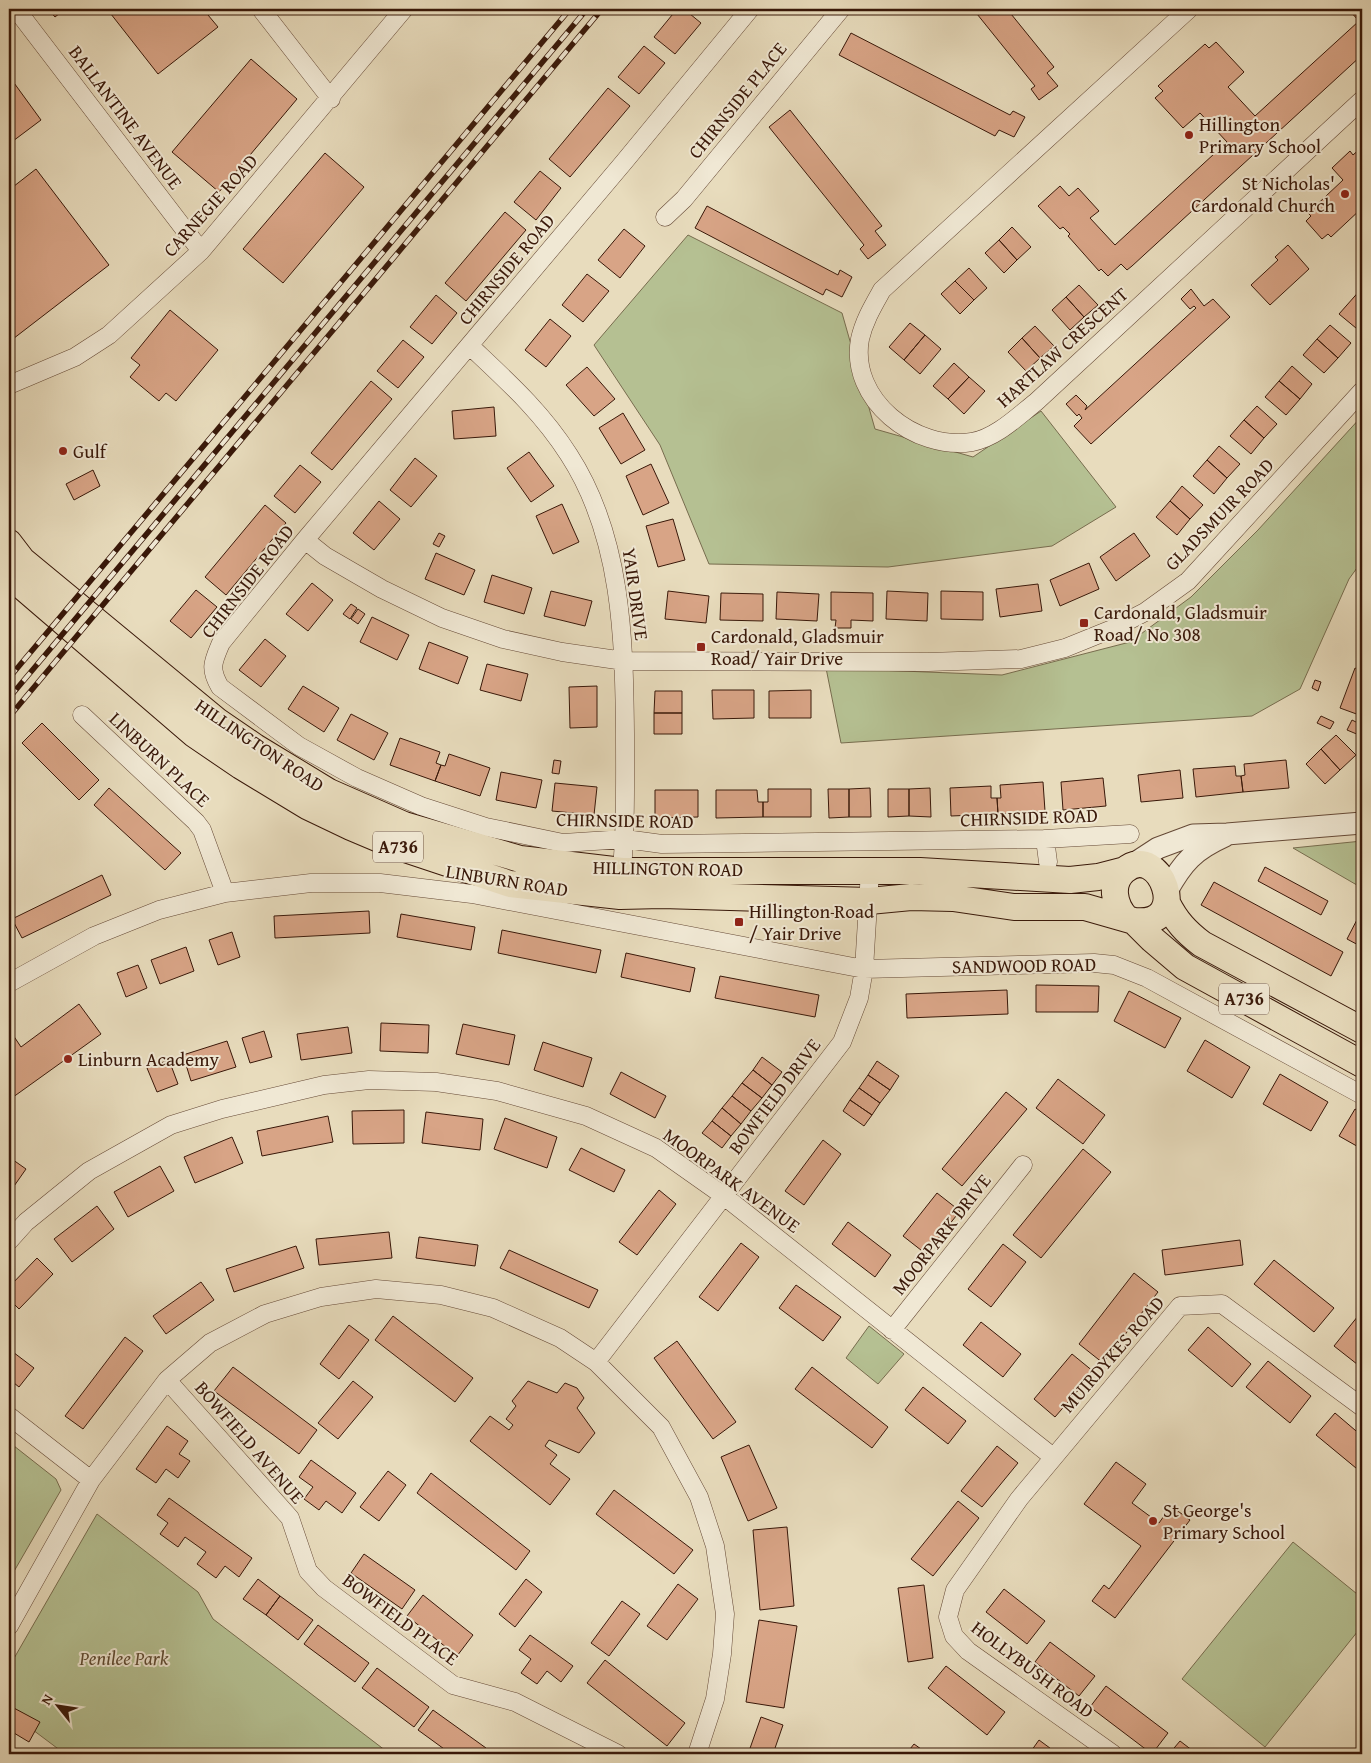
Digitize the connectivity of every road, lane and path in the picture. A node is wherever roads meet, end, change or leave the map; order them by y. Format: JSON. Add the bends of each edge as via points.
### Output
{"nodes":[{"id":1,"x":16,"y":9,"type":"edge"},
{"id":2,"x":261,"y":9,"type":"edge"},
{"id":3,"x":404,"y":9,"type":"edge"},
{"id":4,"x":750,"y":9,"type":"edge"},
{"id":5,"x":841,"y":9,"type":"edge"},
{"id":6,"x":1189,"y":9,"type":"edge"},
{"id":7,"x":331,"y":99,"type":"junction"},
{"id":8,"x":1362,"y":100,"type":"edge"},
{"id":9,"x":665,"y":217,"type":"dead end"},
{"id":10,"x":201,"y":251,"type":"junction"},
{"id":11,"x":470,"y":346,"type":"junction"},
{"id":12,"x":9,"y":384,"type":"edge"},
{"id":13,"x":1362,"y":391,"type":"edge"},
{"id":14,"x":305,"y":540,"type":"junction"},
{"id":15,"x":9,"y":543,"type":"edge"},
{"id":16,"x":9,"y":575,"type":"edge"},
{"id":17,"x":624,"y":661,"type":"junction"},
{"id":18,"x":82,"y":715,"type":"dead end"},
{"id":19,"x":1362,"y":822,"type":"edge"},
{"id":20,"x":1130,"y":834,"type":"dead end"},
{"id":21,"x":1227,"y":834,"type":"junction"},
{"id":22,"x":625,"y":839,"type":"junction"},
{"id":23,"x":1045,"y":839,"type":"junction"},
{"id":24,"x":1048,"y":862,"type":"dead end"},
{"id":25,"x":1128,"y":868,"type":"junction"},
{"id":26,"x":622,"y":871,"type":"junction"},
{"id":27,"x":870,"y":871,"type":"junction"},
{"id":28,"x":225,"y":893,"type":"junction"},
{"id":29,"x":620,"y":896,"type":"junction"},
{"id":30,"x":1167,"y":897,"type":"junction"},
{"id":31,"x":869,"y":900,"type":"junction"},
{"id":32,"x":1130,"y":919,"type":"junction"},
{"id":33,"x":864,"y":969,"type":"junction"},
{"id":34,"x":9,"y":983,"type":"edge"},
{"id":35,"x":1362,"y":1030,"type":"edge"},
{"id":36,"x":1362,"y":1064,"type":"edge"},
{"id":37,"x":1362,"y":1095,"type":"edge"},
{"id":38,"x":1023,"y":1164,"type":"dead end"},
{"id":39,"x":724,"y":1196,"type":"junction"},
{"id":40,"x":9,"y":1241,"type":"edge"},
{"id":41,"x":892,"y":1330,"type":"junction"},
{"id":42,"x":596,"y":1362,"type":"junction"},
{"id":43,"x":167,"y":1380,"type":"junction"},
{"id":44,"x":1362,"y":1406,"type":"edge"},
{"id":45,"x":9,"y":1416,"type":"edge"},
{"id":46,"x":1053,"y":1457,"type":"junction"},
{"id":47,"x":91,"y":1480,"type":"junction"},
{"id":48,"x":324,"y":1588,"type":"joint"},
{"id":49,"x":11,"y":1614,"type":"edge"},
{"id":50,"x":1092,"y":1748,"type":"edge"},
{"id":51,"x":618,"y":1754,"type":"edge"},
{"id":52,"x":697,"y":1754,"type":"edge"},
{"id":53,"x":1113,"y":1754,"type":"edge"}],
"edges":[{"from":1,"to":10,"type":"street","name":"BALLANTINE AVENUE"},
{"from":2,"to":7,"type":"street"},
{"from":3,"to":7,"type":"street","name":"CARNEGIE ROAD"},
{"from":4,"to":11,"type":"street","name":"CHIRNSIDE ROAD"},
{"from":5,"to":9,"type":"street","name":"CHIRNSIDE PLACE","via":[[684,199]]},
{"from":6,"to":8,"type":"street","name":"HARTLAW CRESCENT","via":[[882,290],[868,312],[860,340],[861,370],[873,398],[893,420],[914,434],[940,442],[973,442],[999,431],[1036,402]]},
{"from":7,"to":10,"type":"street","name":"CARNEGIE ROAD"},
{"from":10,"to":12,"type":"street","name":"CARNEGIE ROAD","via":[[109,335],[75,357]]},
{"from":11,"to":14,"type":"street","name":"CHIRNSIDE ROAD"},
{"from":11,"to":17,"type":"street","name":"YAIR DRIVE","via":[[530,402],[569,456],[586,489],[604,531],[615,571]]},
{"from":13,"to":17,"type":"street","name":"GLADSMUIR ROAD","via":[[1188,581],[1145,612],[1065,648],[1021,659],[928,662]]},
{"from":14,"to":17,"type":"street","name":"GLADSMUIR ROAD","via":[[374,585],[442,618],[503,639]]},
{"from":14,"to":22,"type":"street","name":"CHIRNSIDE ROAD","via":[[221,643],[212,663],[220,686],[299,746],[357,778],[421,806],[486,827],[563,843]]},
{"from":15,"to":26,"type":"main road","name":"HILLINGTON ROAD","number":"A736","via":[[22,560],[217,721],[329,792],[404,825],[510,856]]},
{"from":16,"to":29,"type":"main road","name":"HILLINGTON ROAD","number":"A736","via":[[194,734],[307,806],[396,846],[510,884]]},
{"from":17,"to":22,"type":"street","name":"YAIR DRIVE"},
{"from":18,"to":28,"type":"street","name":"LINBURN PLACE","via":[[196,822],[202,830]]},
{"from":19,"to":21,"type":"street"},
{"from":20,"to":23,"type":"street","name":"CHIRNSIDE ROAD"},
{"from":21,"to":25,"type":"street","via":[[1193,835],[1176,840]]},
{"from":21,"to":30,"type":"street","via":[[1190,856],[1178,871]]},
{"from":22,"to":23,"type":"street","name":"CHIRNSIDE ROAD","via":[[662,844]]},
{"from":22,"to":26,"type":"street","name":"YAIR DRIVE"},
{"from":23,"to":24,"type":"street"},
{"from":25,"to":27,"type":"main road","name":"HILLINGTON ROAD","number":"A736","via":[[1098,877],[1070,880]]},
{"from":25,"to":30,"type":"main road","via":[[1142,864],[1150,867],[1162,878]]},
{"from":25,"to":32,"type":"main road","via":[[1119,877],[1114,893],[1117,906]]},
{"from":26,"to":27,"type":"main road","name":"HILLINGTON ROAD","number":"A736"},
{"from":26,"to":29,"type":"street","name":"YAIR DRIVE"},
{"from":27,"to":31,"type":"street","name":"BOWFIELD DRIVE"},
{"from":28,"to":33,"type":"street","name":"LINBURN ROAD","via":[[311,882],[380,883],[463,892]]},
{"from":28,"to":34,"type":"street","name":"LINBURN ROAD","via":[[159,910],[94,936]]},
{"from":29,"to":31,"type":"main road","name":"HILLINGTON ROAD","number":"A736"},
{"from":30,"to":32,"type":"main road","via":[[1157,917],[1147,921]]},
{"from":30,"to":35,"type":"main road","number":"A736","via":[[1176,920],[1202,944]]},
{"from":31,"to":32,"type":"main road","name":"HILLINGTON ROAD","number":"A736","via":[[953,898],[1014,907],[1085,907]]},
{"from":31,"to":33,"type":"street","name":"BOWFIELD DRIVE"},
{"from":32,"to":36,"type":"main road","number":"A736","via":[[1185,967]]},
{"from":33,"to":37,"type":"street","name":"SANDWOOD ROAD","via":[[1080,963],[1114,965],[1148,978]]},
{"from":33,"to":39,"type":"street","name":"BOWFIELD DRIVE","via":[[859,998],[842,1042]]},
{"from":38,"to":41,"type":"street","name":"MOORPARK DRIVE"},
{"from":39,"to":40,"type":"street","name":"MOORPARK AVENUE","via":[[656,1148],[578,1114],[497,1091],[436,1082],[369,1080],[324,1085],[222,1108],[171,1125],[89,1171],[26,1222]]},
{"from":39,"to":41,"type":"street","name":"MOORPARK AVENUE"},
{"from":39,"to":42,"type":"street","name":"BOWFIELD DRIVE"},
{"from":41,"to":46,"type":"street","name":"MOORPARK AVENUE"},
{"from":42,"to":43,"type":"street","via":[[560,1338],[493,1308],[441,1296],[376,1289],[321,1297],[265,1314],[210,1343]]},
{"from":42,"to":52,"type":"street","via":[[661,1427],[698,1497],[715,1546],[725,1614],[722,1654],[714,1699]]},
{"from":43,"to":47,"type":"street"},
{"from":43,"to":48,"type":"street","name":"BOWFIELD AVENUE","via":[[290,1518],[308,1570]]},
{"from":44,"to":46,"type":"street","name":"MUIRDYKES ROAD","via":[[1222,1304],[1180,1306]]},
{"from":45,"to":47,"type":"street"},
{"from":46,"to":50,"type":"street","name":"HOLLYBUSH ROAD","via":[[955,1590],[948,1618],[954,1636],[968,1651]]},
{"from":47,"to":49,"type":"street"},
{"from":48,"to":51,"type":"street","name":"BOWFIELD PLACE","via":[[453,1685],[515,1702]]},
{"from":50,"to":53,"type":"street","name":"HOLLYBUSH ROAD"}]}
